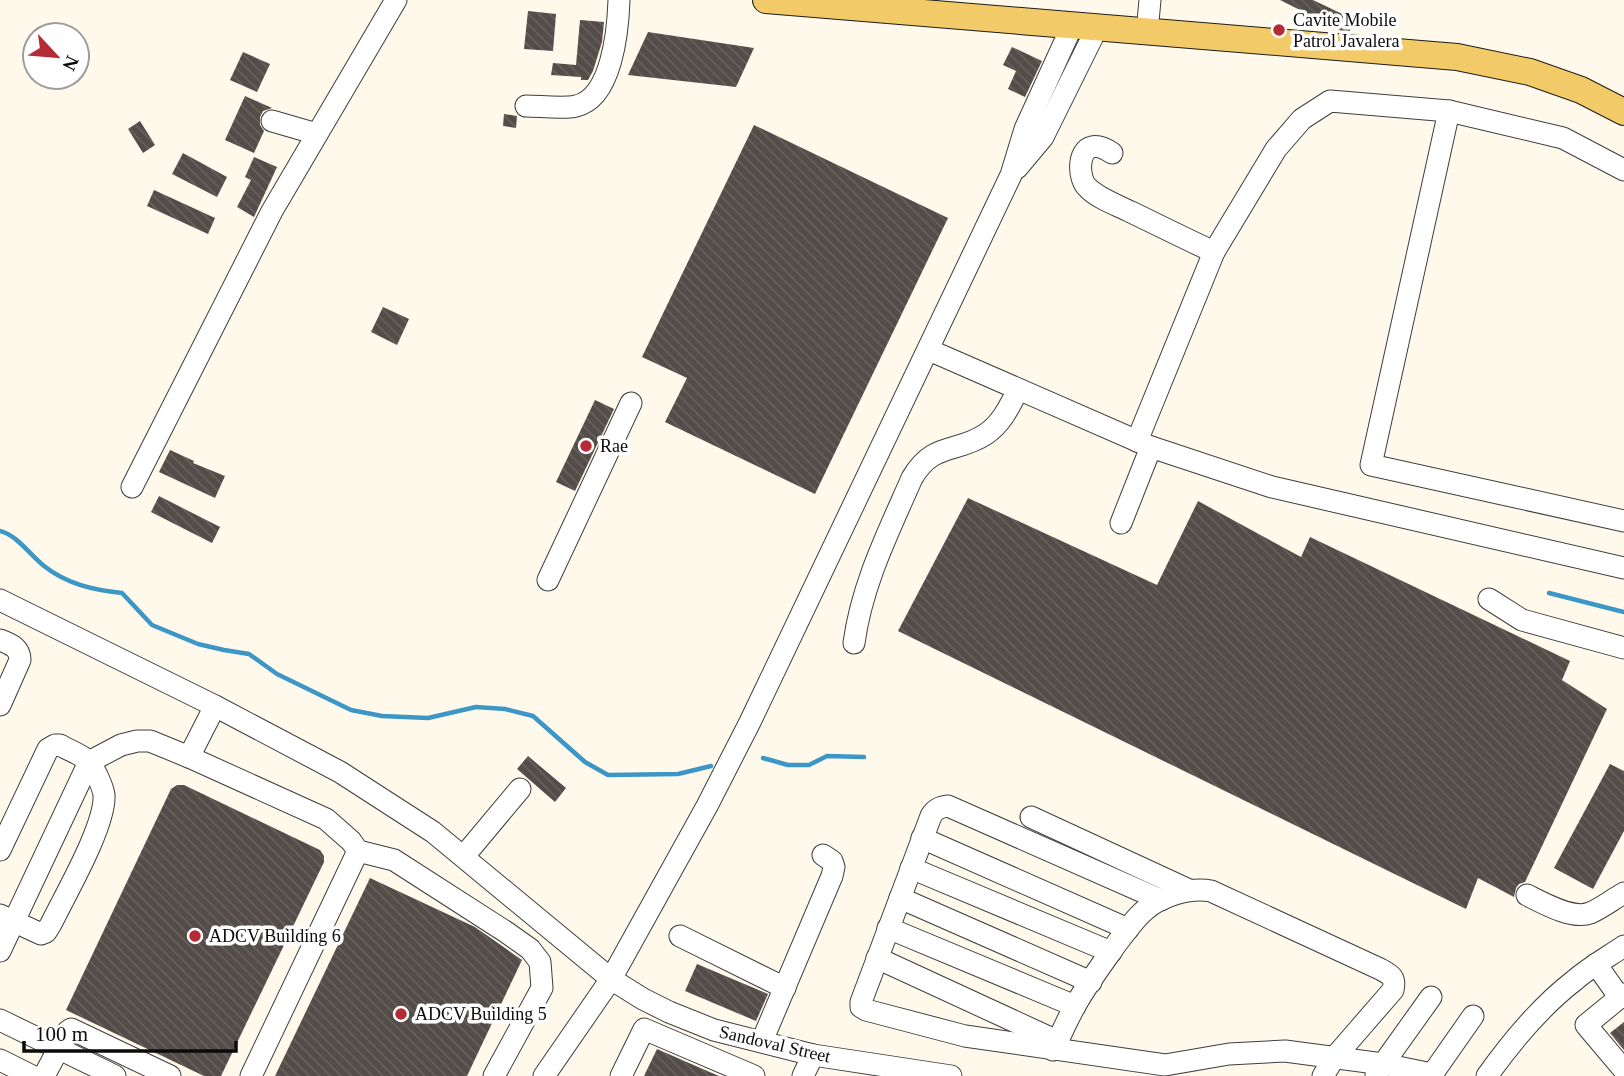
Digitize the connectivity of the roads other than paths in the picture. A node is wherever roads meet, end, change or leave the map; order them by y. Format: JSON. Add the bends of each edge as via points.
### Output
{"nodes":[{"id":1,"x":396,"y":0,"type":"edge"},
{"id":2,"x":619,"y":0,"type":"edge"},
{"id":3,"x":766,"y":0,"type":"edge"},
{"id":4,"x":1150,"y":0,"type":"edge"},
{"id":5,"x":941,"y":7,"type":"edge"},
{"id":6,"x":1084,"y":27,"type":"junction"},
{"id":7,"x":1147,"y":32,"type":"junction"},
{"id":8,"x":526,"y":106,"type":"dead end"},
{"id":9,"x":1449,"y":111,"type":"junction"},
{"id":10,"x":1624,"y":112,"type":"edge"},
{"id":11,"x":272,"y":121,"type":"dead end"},
{"id":12,"x":317,"y":134,"type":"junction"},
{"id":13,"x":1112,"y":153,"type":"dead end"},
{"id":14,"x":1624,"y":170,"type":"edge"},
{"id":15,"x":1214,"y":252,"type":"junction"},
{"id":16,"x":929,"y":350,"type":"junction"},
{"id":17,"x":1018,"y":390,"type":"junction"},
{"id":18,"x":631,"y":403,"type":"dead end"},
{"id":19,"x":1144,"y":444,"type":"junction"},
{"id":20,"x":132,"y":487,"type":"dead end"},
{"id":21,"x":1624,"y":521,"type":"edge"},
{"id":22,"x":1121,"y":523,"type":"dead end"},
{"id":23,"x":1624,"y":568,"type":"edge"},
{"id":24,"x":548,"y":580,"type":"dead end"},
{"id":25,"x":1489,"y":599,"type":"dead end"},
{"id":26,"x":0,"y":600,"type":"edge"},
{"id":27,"x":0,"y":640,"type":"edge"},
{"id":28,"x":854,"y":643,"type":"dead end"},
{"id":29,"x":1624,"y":648,"type":"edge"},
{"id":30,"x":0,"y":705,"type":"edge"},
{"id":31,"x":215,"y":706,"type":"junction"},
{"id":32,"x":189,"y":757,"type":"junction"},
{"id":33,"x":89,"y":761,"type":"junction"},
{"id":34,"x":520,"y":789,"type":"dead end"},
{"id":35,"x":1031,"y":817,"type":"dead end"},
{"id":36,"x":922,"y":838,"type":"junction"},
{"id":37,"x":0,"y":850,"type":"edge"},
{"id":38,"x":358,"y":851,"type":"junction"},
{"id":39,"x":823,"y":855,"type":"dead end"},
{"id":40,"x":464,"y":856,"type":"junction"},
{"id":41,"x":911,"y":868,"type":"junction"},
{"id":42,"x":1189,"y":890,"type":"junction"},
{"id":43,"x":1624,"y":893,"type":"edge"},
{"id":44,"x":1527,"y":895,"type":"dead end"},
{"id":45,"x":900,"y":898,"type":"junction"},
{"id":46,"x":1161,"y":900,"type":"junction"},
{"id":47,"x":7,"y":919,"type":"edge"},
{"id":48,"x":888,"y":928,"type":"junction"},
{"id":49,"x":1128,"y":929,"type":"junction"},
{"id":50,"x":680,"y":936,"type":"dead end"},
{"id":51,"x":1624,"y":946,"type":"edge"},
{"id":52,"x":0,"y":951,"type":"edge"},
{"id":53,"x":1111,"y":952,"type":"junction"},
{"id":54,"x":877,"y":958,"type":"junction"},
{"id":55,"x":1597,"y":964,"type":"junction"},
{"id":56,"x":611,"y":979,"type":"junction"},
{"id":57,"x":1091,"y":982,"type":"junction"},
{"id":58,"x":785,"y":988,"type":"junction"},
{"id":59,"x":1622,"y":996,"type":"edge"},
{"id":60,"x":1431,"y":997,"type":"dead end"},
{"id":61,"x":1075,"y":1006,"type":"junction"},
{"id":62,"x":1473,"y":1016,"type":"dead end"},
{"id":63,"x":0,"y":1020,"type":"edge"},
{"id":64,"x":762,"y":1041,"type":"junction"},
{"id":65,"x":1055,"y":1045,"type":"junction"},
{"id":66,"x":58,"y":1048,"type":"junction"},
{"id":67,"x":813,"y":1055,"type":"junction"},
{"id":68,"x":0,"y":1060,"type":"edge"},
{"id":69,"x":1329,"y":1067,"type":"edge"},
{"id":70,"x":1379,"y":1070,"type":"edge"},
{"id":71,"x":1624,"y":1070,"type":"edge"},
{"id":72,"x":115,"y":1071,"type":"edge"},
{"id":73,"x":1162,"y":1071,"type":"edge"},
{"id":74,"x":1432,"y":1075,"type":"edge"},
{"id":75,"x":32,"y":1076,"type":"edge"},
{"id":76,"x":44,"y":1076,"type":"edge"},
{"id":77,"x":170,"y":1076,"type":"edge"},
{"id":78,"x":251,"y":1076,"type":"edge"},
{"id":79,"x":494,"y":1076,"type":"edge"},
{"id":80,"x":544,"y":1076,"type":"edge"},
{"id":81,"x":621,"y":1076,"type":"edge"},
{"id":82,"x":754,"y":1076,"type":"edge"},
{"id":83,"x":803,"y":1076,"type":"edge"},
{"id":84,"x":951,"y":1076,"type":"edge"},
{"id":85,"x":1488,"y":1076,"type":"edge"}],
"edges":[{"from":1,"to":12,"type":"street"},
{"from":2,"to":8,"type":"street","via":[[610,62],[597,91],[575,107]]},
{"from":3,"to":5,"type":"main road"},
{"from":4,"to":7,"type":"street"},
{"from":5,"to":6,"type":"main road"},
{"from":6,"to":7,"type":"main road"},
{"from":6,"to":16,"type":"street","via":[[1024,129],[1011,175]]},
{"from":7,"to":10,"type":"main road","via":[[1457,57],[1530,72]]},
{"from":9,"to":14,"type":"street","via":[[1563,138]]},
{"from":9,"to":15,"type":"street","via":[[1330,101],[1302,119],[1276,149]]},
{"from":9,"to":21,"type":"street","via":[[1371,465]]},
{"from":11,"to":12,"type":"street"},
{"from":12,"to":20,"type":"street","via":[[272,211]]},
{"from":13,"to":15,"type":"street","via":[[1094,146],[1085,151],[1080,167],[1086,187]]},
{"from":15,"to":19,"type":"street"},
{"from":16,"to":17,"type":"street"},
{"from":16,"to":56,"type":"street","via":[[750,722]]},
{"from":17,"to":19,"type":"street"},
{"from":17,"to":28,"type":"street","via":[[1004,417],[987,434],[941,450],[918,468],[874,565]]},
{"from":18,"to":24,"type":"street"},
{"from":19,"to":22,"type":"street"},
{"from":19,"to":23,"type":"street","via":[[1272,487]]},
{"from":25,"to":29,"type":"street","via":[[1522,620]]},
{"from":26,"to":31,"type":"street","name":"Sandoval Street"},
{"from":27,"to":30,"type":"street","via":[[20,654]]},
{"from":31,"to":32,"type":"street"},
{"from":31,"to":40,"type":"street","name":"Sandoval Street","via":[[340,772]]},
{"from":32,"to":33,"type":"street","via":[[144,740],[121,745]]},
{"from":32,"to":38,"type":"street","via":[[326,819]]},
{"from":33,"to":37,"type":"street","via":[[60,745],[48,749]]},
{"from":33,"to":47,"type":"street"},
{"from":33,"to":47,"type":"street","via":[[104,797],[100,820],[46,932]]},
{"from":34,"to":40,"type":"street"},
{"from":35,"to":42,"type":"street"},
{"from":36,"to":41,"type":"street"},
{"from":36,"to":46,"type":"street","via":[[934,811],[948,806]]},
{"from":36,"to":49,"type":"street"},
{"from":38,"to":78,"type":"street"},
{"from":38,"to":79,"type":"street","via":[[394,860],[506,932],[540,962],[542,988]]},
{"from":39,"to":58,"type":"street","via":[[832,861],[832,876]]},
{"from":40,"to":56,"type":"street","name":"Sandoval Street"},
{"from":41,"to":45,"type":"street"},
{"from":41,"to":53,"type":"street"},
{"from":42,"to":46,"type":"street"},
{"from":42,"to":69,"type":"street","via":[[1211,891],[1392,976],[1393,990]]},
{"from":43,"to":44,"type":"street","via":[[1583,915]]},
{"from":45,"to":48,"type":"street"},
{"from":45,"to":57,"type":"street"},
{"from":46,"to":49,"type":"street"},
{"from":47,"to":52,"type":"street"},
{"from":48,"to":54,"type":"street"},
{"from":48,"to":61,"type":"street"},
{"from":49,"to":53,"type":"street"},
{"from":50,"to":58,"type":"street"},
{"from":51,"to":55,"type":"street"},
{"from":53,"to":57,"type":"street"},
{"from":54,"to":65,"type":"street"},
{"from":54,"to":65,"type":"street","via":[[860,1002],[866,1010],[965,1036]]},
{"from":55,"to":59,"type":"street"},
{"from":55,"to":85,"type":"street","via":[[1546,1006]]},
{"from":56,"to":64,"type":"street","name":"Sandoval Street","via":[[669,1012],[713,1030]]},
{"from":56,"to":80,"type":"street"},
{"from":57,"to":61,"type":"street"},
{"from":58,"to":64,"type":"street"},
{"from":59,"to":71,"type":"street","via":[[1586,1025]]},
{"from":60,"to":70,"type":"street"},
{"from":61,"to":65,"type":"street"},
{"from":62,"to":74,"type":"street"},
{"from":63,"to":66,"type":"street"},
{"from":64,"to":67,"type":"street","name":"Sandoval Street"},
{"from":65,"to":73,"type":"street"},
{"from":66,"to":72,"type":"street"},
{"from":66,"to":72,"type":"street","via":[[68,1031],[74,1030]]},
{"from":66,"to":76,"type":"street"},
{"from":67,"to":83,"type":"street"},
{"from":67,"to":84,"type":"street","name":"Sandoval Street"},
{"from":68,"to":75,"type":"street"},
{"from":69,"to":70,"type":"street"},
{"from":69,"to":73,"type":"street","via":[[1286,1051],[1229,1054]]},
{"from":70,"to":74,"type":"street"},
{"from":72,"to":77,"type":"street"},
{"from":81,"to":82,"type":"street","via":[[645,1029]]}]}
